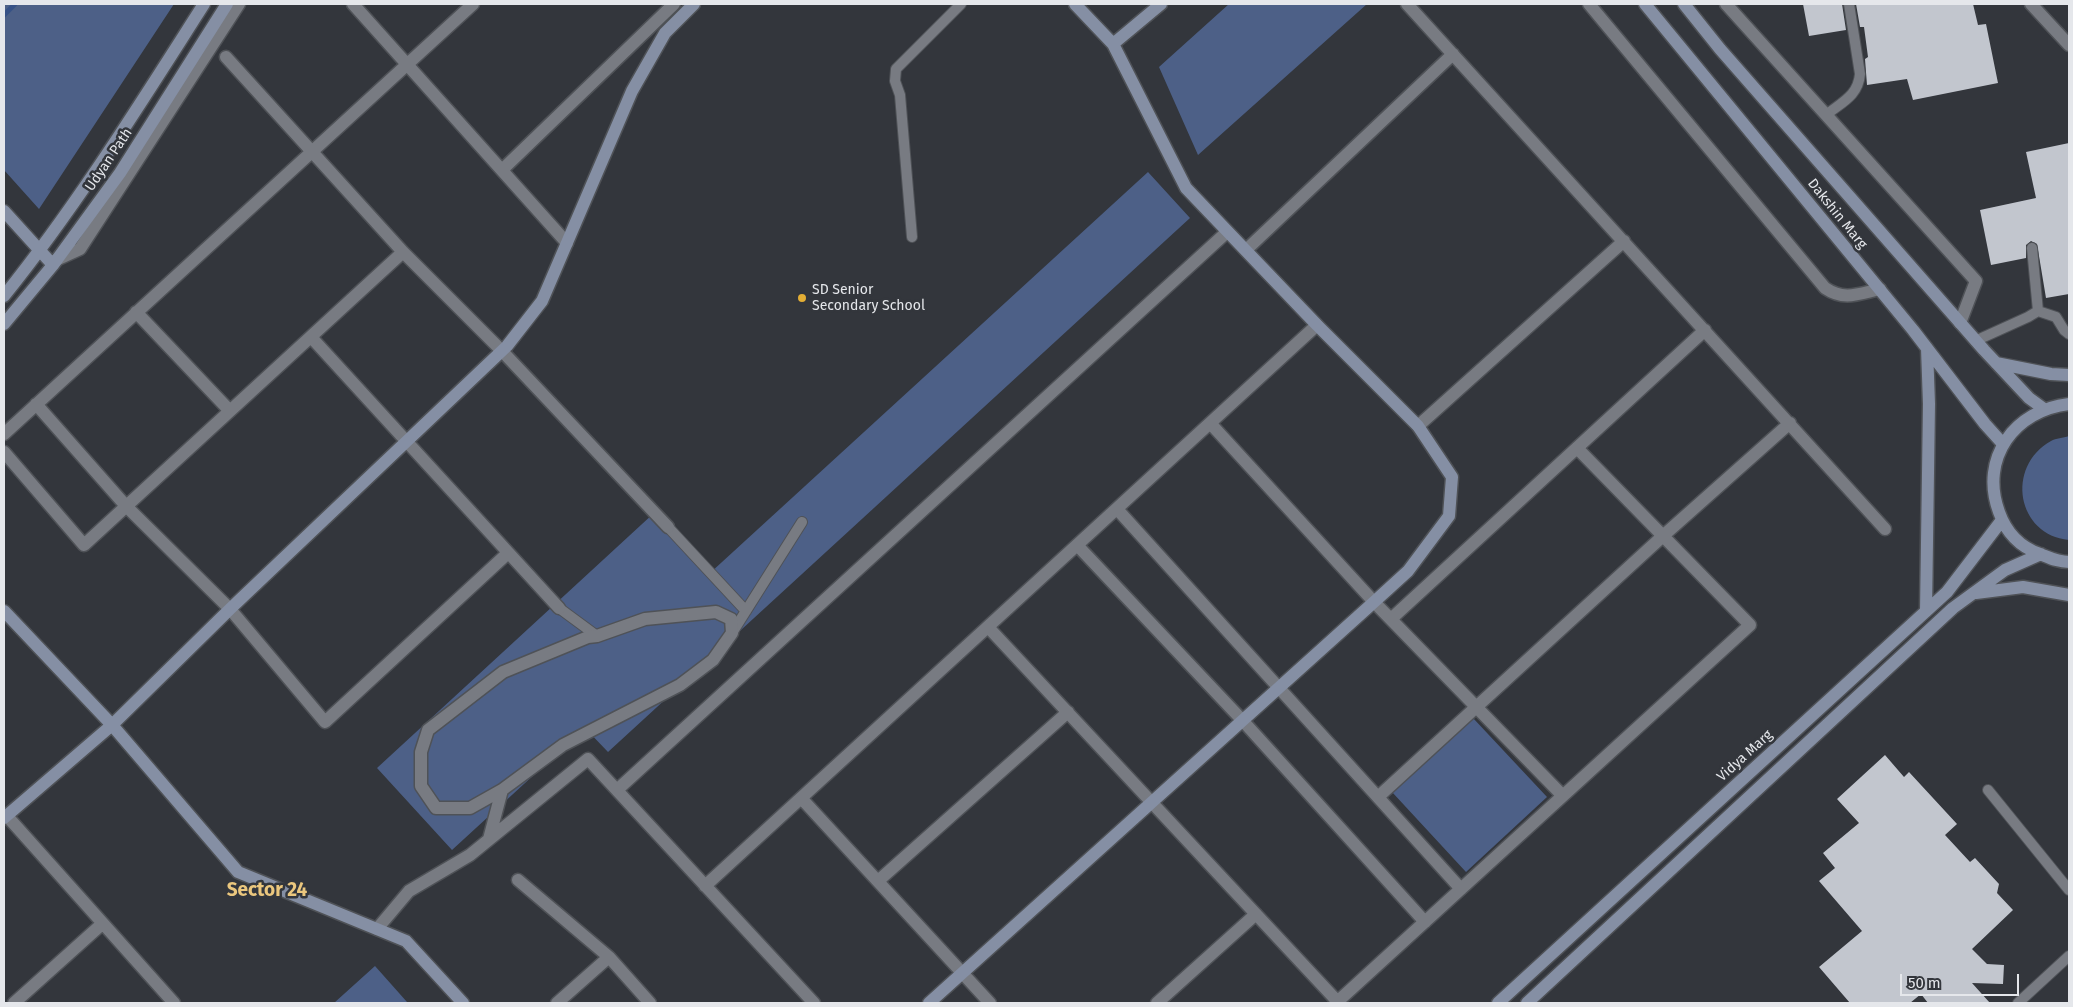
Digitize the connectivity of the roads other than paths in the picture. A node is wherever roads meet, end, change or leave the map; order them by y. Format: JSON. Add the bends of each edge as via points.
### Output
{"nodes":[{"id":1,"x":204,"y":4,"type":"edge"},
{"id":2,"x":227,"y":4,"type":"edge"},
{"id":3,"x":239,"y":4,"type":"edge"},
{"id":4,"x":353,"y":4,"type":"edge"},
{"id":5,"x":473,"y":4,"type":"edge"},
{"id":6,"x":674,"y":4,"type":"edge"},
{"id":7,"x":961,"y":4,"type":"edge"},
{"id":8,"x":1075,"y":4,"type":"edge"},
{"id":9,"x":1161,"y":4,"type":"edge"},
{"id":10,"x":1408,"y":4,"type":"edge"},
{"id":11,"x":1589,"y":4,"type":"edge"},
{"id":12,"x":1645,"y":4,"type":"edge"},
{"id":13,"x":1684,"y":4,"type":"edge"},
{"id":14,"x":1726,"y":4,"type":"edge"},
{"id":15,"x":1849,"y":4,"type":"edge"},
{"id":16,"x":2031,"y":4,"type":"edge"},
{"id":17,"x":690,"y":5,"type":"edge"},
{"id":18,"x":1113,"y":44,"type":"junction"},
{"id":19,"x":2069,"y":45,"type":"edge"},
{"id":20,"x":1453,"y":54,"type":"junction"},
{"id":21,"x":226,"y":57,"type":"dead end"},
{"id":22,"x":406,"y":64,"type":"junction"},
{"id":23,"x":1826,"y":115,"type":"junction"},
{"id":24,"x":312,"y":151,"type":"junction"},
{"id":25,"x":502,"y":170,"type":"junction"},
{"id":26,"x":4,"y":212,"type":"edge"},
{"id":27,"x":1227,"y":232,"type":"junction"},
{"id":28,"x":912,"y":237,"type":"dead end"},
{"id":29,"x":1624,"y":241,"type":"junction"},
{"id":30,"x":567,"y":243,"type":"junction"},
{"id":31,"x":2032,"y":248,"type":"dead end"},
{"id":32,"x":1246,"y":250,"type":"junction"},
{"id":33,"x":40,"y":251,"type":"junction"},
{"id":34,"x":403,"y":252,"type":"junction"},
{"id":35,"x":55,"y":263,"type":"junction"},
{"id":36,"x":1880,"y":289,"type":"junction"},
{"id":37,"x":4,"y":296,"type":"edge"},
{"id":38,"x":2038,"y":311,"type":"junction"},
{"id":39,"x":136,"y":312,"type":"junction"},
{"id":40,"x":1960,"y":323,"type":"junction"},
{"id":41,"x":4,"y":324,"type":"edge"},
{"id":42,"x":1317,"y":325,"type":"junction"},
{"id":43,"x":1705,"y":330,"type":"junction"},
{"id":44,"x":2069,"y":334,"type":"edge"},
{"id":45,"x":311,"y":337,"type":"junction"},
{"id":46,"x":1975,"y":341,"type":"junction"},
{"id":47,"x":1927,"y":348,"type":"junction"},
{"id":48,"x":502,"y":351,"type":"junction"},
{"id":49,"x":1996,"y":363,"type":"junction"},
{"id":50,"x":2069,"y":375,"type":"edge"},
{"id":51,"x":36,"y":404,"type":"junction"},
{"id":52,"x":2069,"y":404,"type":"edge"},
{"id":53,"x":2044,"y":409,"type":"junction"},
{"id":54,"x":230,"y":411,"type":"junction"},
{"id":55,"x":1210,"y":423,"type":"junction"},
{"id":56,"x":1790,"y":423,"type":"junction"},
{"id":57,"x":1418,"y":426,"type":"junction"},
{"id":58,"x":4,"y":434,"type":"edge"},
{"id":59,"x":406,"y":441,"type":"junction"},
{"id":60,"x":2003,"y":444,"type":"junction"},
{"id":61,"x":1577,"y":448,"type":"junction"},
{"id":62,"x":4,"y":452,"type":"edge"},
{"id":63,"x":126,"y":506,"type":"junction"},
{"id":64,"x":1116,"y":509,"type":"junction"},
{"id":65,"x":2002,"y":520,"type":"junction"},
{"id":66,"x":802,"y":522,"type":"dead end"},
{"id":67,"x":668,"y":527,"type":"joint"},
{"id":68,"x":1885,"y":529,"type":"dead end"},
{"id":69,"x":1664,"y":534,"type":"junction"},
{"id":70,"x":1077,"y":545,"type":"junction"},
{"id":71,"x":508,"y":553,"type":"junction"},
{"id":72,"x":2041,"y":554,"type":"junction"},
{"id":73,"x":2069,"y":562,"type":"edge"},
{"id":74,"x":1974,"y":593,"type":"junction"},
{"id":75,"x":2069,"y":596,"type":"edge"},
{"id":76,"x":1374,"y":602,"type":"junction"},
{"id":77,"x":559,"y":608,"type":"joint"},
{"id":78,"x":230,"y":609,"type":"junction"},
{"id":79,"x":4,"y":611,"type":"edge"},
{"id":80,"x":746,"y":611,"type":"junction"},
{"id":81,"x":1926,"y":611,"type":"junction"},
{"id":82,"x":1391,"y":619,"type":"junction"},
{"id":83,"x":988,"y":627,"type":"junction"},
{"id":84,"x":732,"y":633,"type":"junction"},
{"id":85,"x":597,"y":636,"type":"junction"},
{"id":86,"x":1279,"y":688,"type":"junction"},
{"id":87,"x":1477,"y":706,"type":"junction"},
{"id":88,"x":1068,"y":712,"type":"junction"},
{"id":89,"x":1243,"y":721,"type":"junction"},
{"id":90,"x":112,"y":725,"type":"junction"},
{"id":91,"x":502,"y":790,"type":"junction"},
{"id":92,"x":617,"y":790,"type":"junction"},
{"id":93,"x":1988,"y":790,"type":"dead end"},
{"id":94,"x":1563,"y":796,"type":"junction"},
{"id":95,"x":1378,"y":797,"type":"junction"},
{"id":96,"x":802,"y":799,"type":"junction"},
{"id":97,"x":1152,"y":802,"type":"junction"},
{"id":98,"x":5,"y":817,"type":"edge"},
{"id":99,"x":489,"y":840,"type":"junction"},
{"id":100,"x":518,"y":880,"type":"dead end"},
{"id":101,"x":878,"y":881,"type":"junction"},
{"id":102,"x":705,"y":886,"type":"junction"},
{"id":103,"x":1461,"y":889,"type":"junction"},
{"id":104,"x":2069,"y":890,"type":"edge"},
{"id":105,"x":1256,"y":914,"type":"junction"},
{"id":106,"x":1425,"y":922,"type":"junction"},
{"id":107,"x":102,"y":924,"type":"junction"},
{"id":108,"x":377,"y":929,"type":"junction"},
{"id":109,"x":2069,"y":956,"type":"edge"},
{"id":110,"x":609,"y":957,"type":"junction"},
{"id":111,"x":962,"y":973,"type":"junction"},
{"id":112,"x":1337,"y":1002,"type":"edge"},
{"id":113,"x":14,"y":1003,"type":"edge"},
{"id":114,"x":174,"y":1003,"type":"edge"},
{"id":115,"x":463,"y":1003,"type":"edge"},
{"id":116,"x":557,"y":1003,"type":"edge"},
{"id":117,"x":650,"y":1003,"type":"edge"},
{"id":118,"x":814,"y":1003,"type":"edge"},
{"id":119,"x":929,"y":1003,"type":"edge"},
{"id":120,"x":990,"y":1003,"type":"edge"},
{"id":121,"x":1157,"y":1003,"type":"edge"},
{"id":122,"x":1498,"y":1003,"type":"edge"},
{"id":123,"x":1527,"y":1003,"type":"edge"},
{"id":124,"x":2018,"y":1003,"type":"edge"}],
"edges":[{"from":1,"to":33,"type":"main road","name":"Udyan Path","via":[[104,160]]},
{"from":2,"to":35,"type":"main road","name":"Udyan Path","via":[[120,173]]},
{"from":3,"to":35,"type":"street","via":[[80,249]]},
{"from":4,"to":22,"type":"street"},
{"from":5,"to":22,"type":"street"},
{"from":6,"to":25,"type":"street"},
{"from":7,"to":28,"type":"lane","via":[[896,69],[894,81],[900,94]]},
{"from":8,"to":18,"type":"main road"},
{"from":9,"to":18,"type":"main road"},
{"from":10,"to":20,"type":"street"},
{"from":11,"to":36,"type":"street","via":[[1824,288],[1843,296]]},
{"from":12,"to":36,"type":"main road","name":"Dakshin Marg"},
{"from":13,"to":40,"type":"main road","name":"Dakshin Marg"},
{"from":14,"to":23,"type":"street"},
{"from":15,"to":23,"type":"lane","via":[[1859,85]]},
{"from":16,"to":19,"type":"street"},
{"from":17,"to":30,"type":"main road","via":[[665,33],[632,92]]},
{"from":18,"to":27,"type":"main road","via":[[1186,188]]},
{"from":20,"to":29,"type":"street"},
{"from":20,"to":32,"type":"street"},
{"from":21,"to":24,"type":"street"},
{"from":22,"to":24,"type":"street"},
{"from":22,"to":25,"type":"street"},
{"from":23,"to":40,"type":"street","via":[[1976,281]]},
{"from":24,"to":34,"type":"street"},
{"from":24,"to":39,"type":"street"},
{"from":25,"to":30,"type":"street"},
{"from":26,"to":33,"type":"main road"},
{"from":27,"to":32,"type":"main road"},
{"from":27,"to":92,"type":"street"},
{"from":29,"to":43,"type":"street"},
{"from":29,"to":57,"type":"street"},
{"from":30,"to":48,"type":"main road","via":[[542,301]]},
{"from":31,"to":38,"type":"lane"},
{"from":32,"to":42,"type":"main road"},
{"from":33,"to":35,"type":"main road"},
{"from":33,"to":37,"type":"main road","name":"Udyan Path"},
{"from":34,"to":45,"type":"street"},
{"from":34,"to":48,"type":"street"},
{"from":35,"to":41,"type":"main road","name":"Udyan Path"},
{"from":36,"to":47,"type":"main road","name":"Dakshin Marg"},
{"from":38,"to":44,"type":"lane","via":[[2056,317]]},
{"from":38,"to":46,"type":"lane"},
{"from":39,"to":51,"type":"street"},
{"from":39,"to":54,"type":"street"},
{"from":40,"to":46,"type":"main road","name":"Dakshin Marg"},
{"from":42,"to":55,"type":"street"},
{"from":42,"to":57,"type":"main road"},
{"from":43,"to":56,"type":"street"},
{"from":43,"to":61,"type":"street"},
{"from":45,"to":54,"type":"street"},
{"from":45,"to":59,"type":"street"},
{"from":46,"to":49,"type":"main road","name":"Dakshin Marg"},
{"from":47,"to":60,"type":"main road","name":"Dakshin Marg"},
{"from":47,"to":81,"type":"main road"},
{"from":48,"to":59,"type":"main road"},
{"from":48,"to":67,"type":"street"},
{"from":49,"to":50,"type":"main road"},
{"from":49,"to":53,"type":"main road","name":"Dakshin Marg"},
{"from":51,"to":58,"type":"street"},
{"from":51,"to":63,"type":"street"},
{"from":52,"to":53,"type":"main road"},
{"from":53,"to":60,"type":"main road","via":[[2021,423]]},
{"from":54,"to":63,"type":"street"},
{"from":55,"to":64,"type":"street"},
{"from":55,"to":76,"type":"street"},
{"from":56,"to":68,"type":"street"},
{"from":56,"to":69,"type":"street"},
{"from":57,"to":76,"type":"main road","via":[[1452,477],[1449,516],[1408,571]]},
{"from":59,"to":71,"type":"street"},
{"from":59,"to":78,"type":"main road"},
{"from":60,"to":65,"type":"main road","via":[[1993,482],[1995,502]]},
{"from":61,"to":69,"type":"street"},
{"from":61,"to":82,"type":"street"},
{"from":62,"to":63,"type":"street","via":[[84,545]]},
{"from":63,"to":78,"type":"street"},
{"from":64,"to":70,"type":"street"},
{"from":64,"to":86,"type":"street"},
{"from":65,"to":72,"type":"main road","via":[[2019,542],[2030,551]]},
{"from":65,"to":81,"type":"main road","name":"Vidya Marg","via":[[1947,592]]},
{"from":66,"to":80,"type":"lane"},
{"from":67,"to":80,"type":"lane"},
{"from":69,"to":87,"type":"street"},
{"from":69,"to":94,"type":"street","via":[[1750,625]]},
{"from":70,"to":83,"type":"street"},
{"from":70,"to":89,"type":"street"},
{"from":71,"to":77,"type":"street"},
{"from":71,"to":78,"type":"street","via":[[325,722]]},
{"from":72,"to":73,"type":"main road","via":[[2054,561]]},
{"from":72,"to":74,"type":"main road","via":[[2005,570]]},
{"from":74,"to":75,"type":"main road","via":[[2023,587]]},
{"from":74,"to":123,"type":"main road","via":[[1953,608]]},
{"from":76,"to":82,"type":"street"},
{"from":76,"to":86,"type":"main road"},
{"from":77,"to":85,"type":"lane"},
{"from":78,"to":90,"type":"main road"},
{"from":79,"to":90,"type":"main road"},
{"from":80,"to":84,"type":"lane"},
{"from":81,"to":122,"type":"main road","name":"Vidya Marg"},
{"from":82,"to":87,"type":"street"},
{"from":83,"to":88,"type":"street"},
{"from":83,"to":96,"type":"street"},
{"from":84,"to":85,"type":"street","via":[[731,619],[716,612],[646,619]]},
{"from":84,"to":91,"type":"street","via":[[713,660],[680,685],[563,745]]},
{"from":85,"to":91,"type":"street","via":[[503,672],[428,730],[421,752],[421,786],[436,808],[470,808]]},
{"from":86,"to":89,"type":"main road"},
{"from":86,"to":95,"type":"street"},
{"from":87,"to":94,"type":"street"},
{"from":87,"to":95,"type":"street"},
{"from":88,"to":97,"type":"street"},
{"from":88,"to":101,"type":"street"},
{"from":89,"to":97,"type":"main road"},
{"from":89,"to":106,"type":"street"},
{"from":90,"to":98,"type":"main road"},
{"from":90,"to":108,"type":"main road","via":[[238,872]]},
{"from":91,"to":99,"type":"street"},
{"from":92,"to":99,"type":"street","via":[[588,758]]},
{"from":92,"to":102,"type":"street"},
{"from":93,"to":104,"type":"lane"},
{"from":94,"to":103,"type":"street"},
{"from":95,"to":103,"type":"street"},
{"from":96,"to":101,"type":"street"},
{"from":96,"to":102,"type":"street"},
{"from":97,"to":105,"type":"street"},
{"from":97,"to":111,"type":"main road"},
{"from":98,"to":107,"type":"street"},
{"from":99,"to":108,"type":"street","via":[[409,891]]},
{"from":100,"to":110,"type":"street"},
{"from":101,"to":111,"type":"street"},
{"from":102,"to":118,"type":"street"},
{"from":103,"to":106,"type":"street"},
{"from":105,"to":112,"type":"street"},
{"from":105,"to":121,"type":"street"},
{"from":106,"to":112,"type":"street"},
{"from":107,"to":113,"type":"street"},
{"from":107,"to":114,"type":"street"},
{"from":108,"to":115,"type":"main road","via":[[406,941]]},
{"from":109,"to":124,"type":"lane"},
{"from":110,"to":116,"type":"street"},
{"from":110,"to":117,"type":"street"},
{"from":111,"to":119,"type":"main road"},
{"from":111,"to":120,"type":"street"}]}
